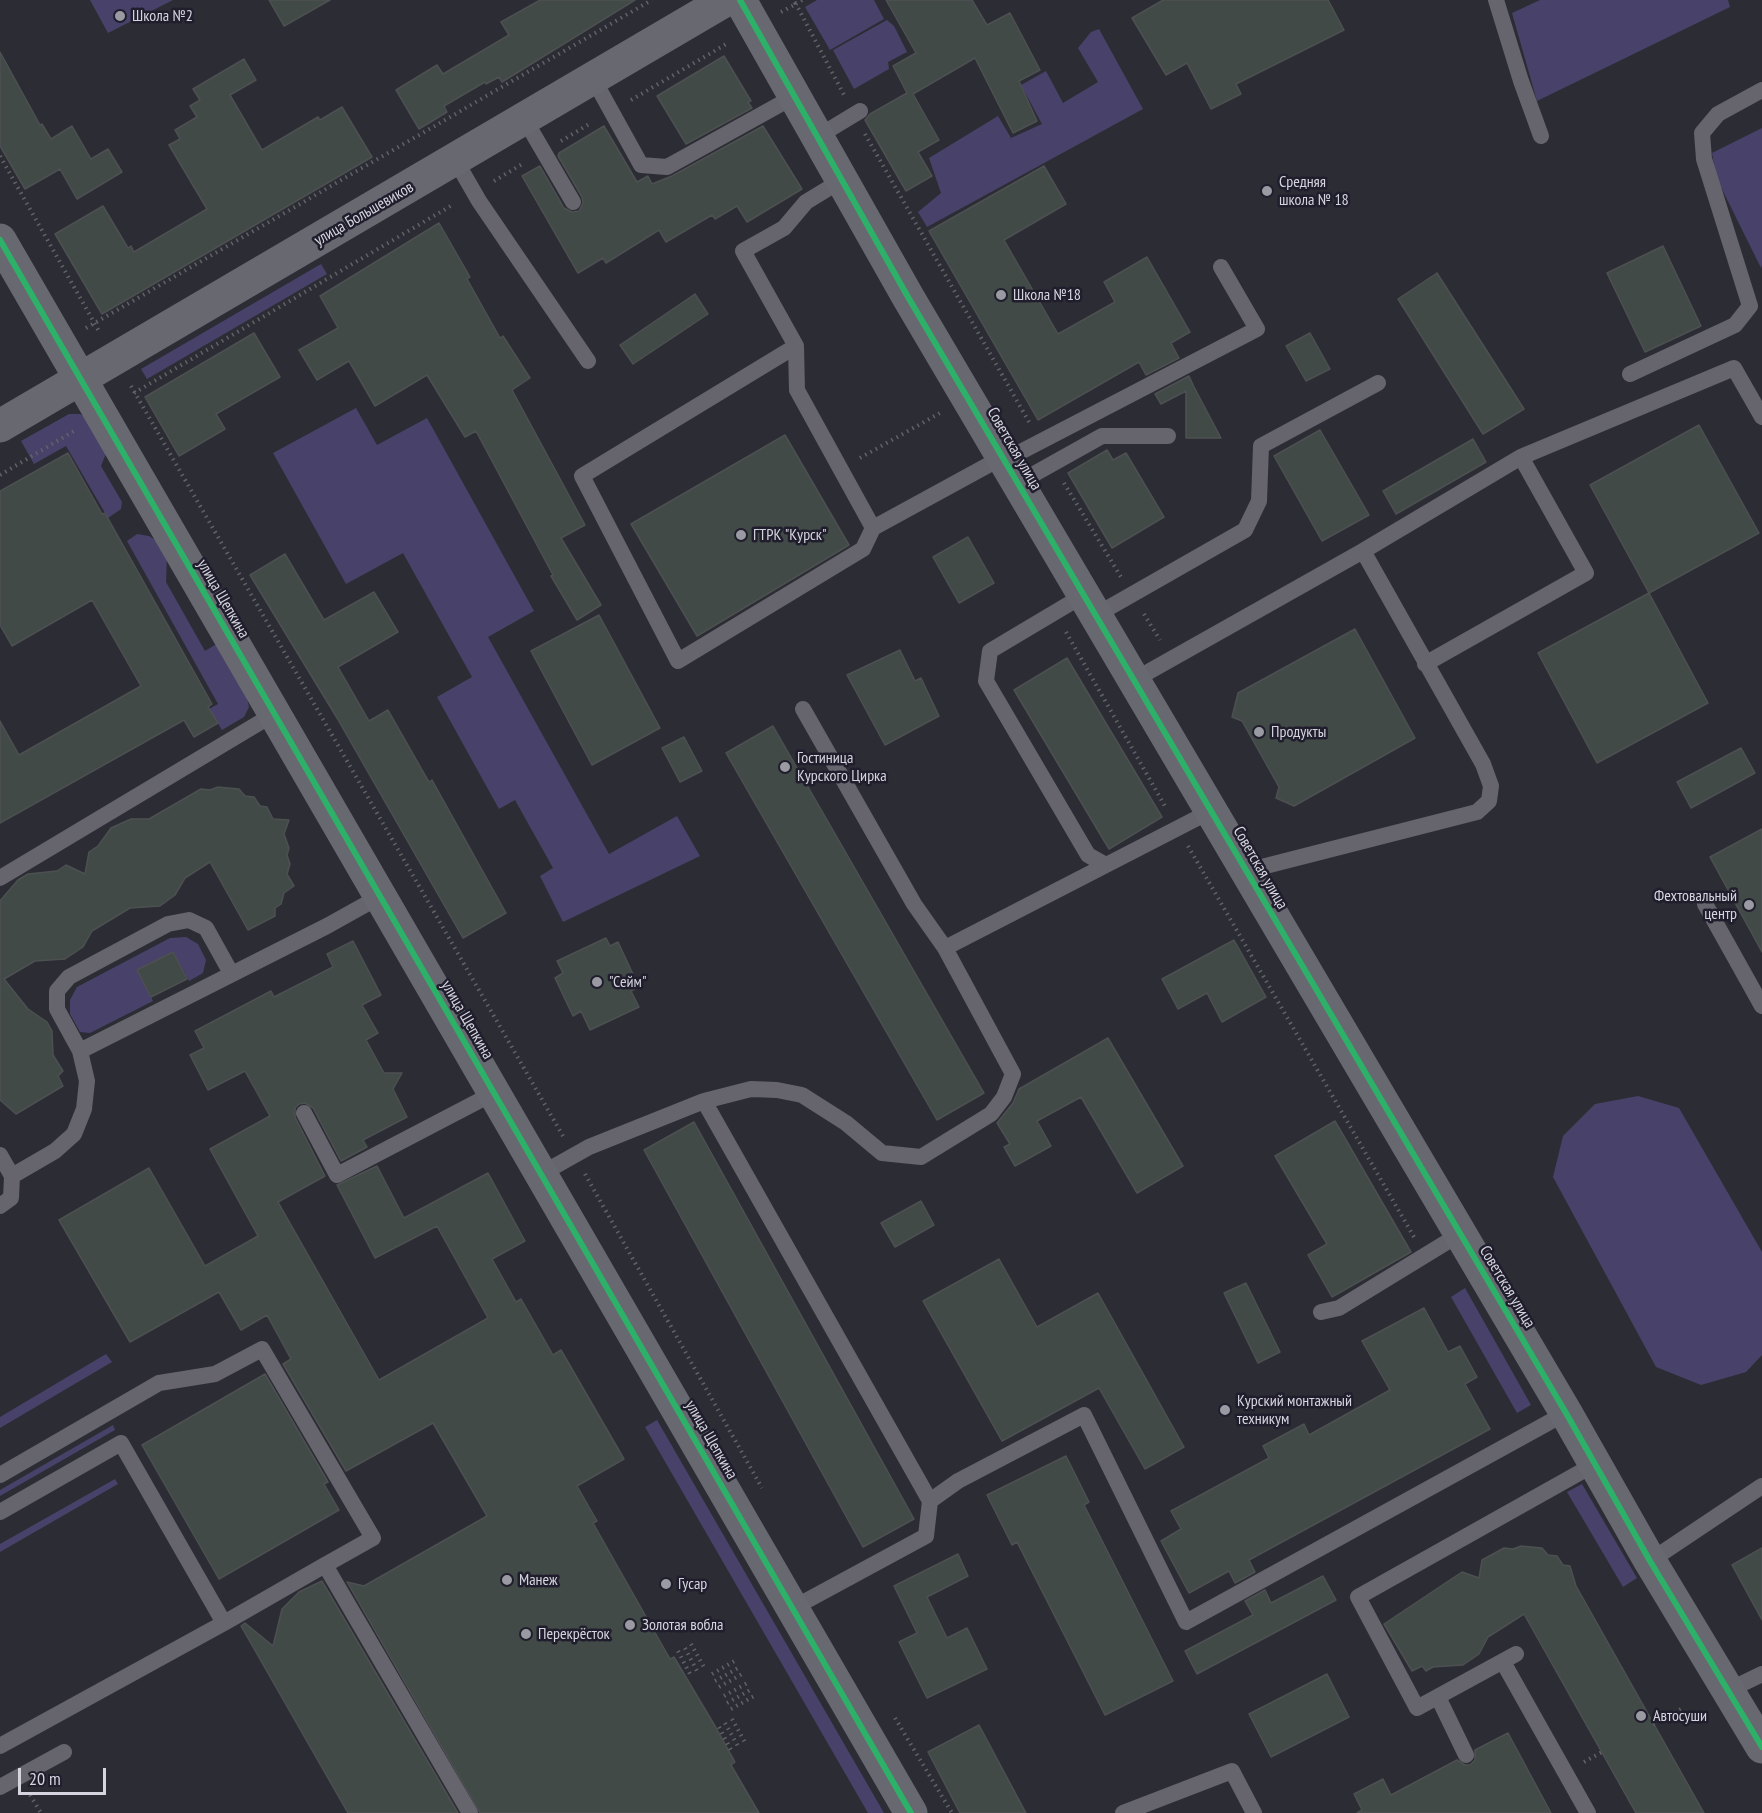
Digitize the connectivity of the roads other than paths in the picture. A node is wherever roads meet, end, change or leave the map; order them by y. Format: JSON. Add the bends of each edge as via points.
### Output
{"nodes":[{"id":1,"x":726,"y":0,"type":"edge"},
{"id":2,"x":740,"y":0,"type":"edge"},
{"id":3,"x":1496,"y":0,"type":"edge"},
{"id":4,"x":594,"y":80,"type":"junction"},
{"id":5,"x":1762,"y":90,"type":"edge"},
{"id":6,"x":795,"y":96,"type":"junction"},
{"id":7,"x":857,"y":112,"type":"road end"},
{"id":8,"x":525,"y":120,"type":"junction"},
{"id":9,"x":1541,"y":136,"type":"dead end"},
{"id":10,"x":818,"y":137,"type":"junction"},
{"id":11,"x":456,"y":161,"type":"junction"},
{"id":12,"x":842,"y":180,"type":"junction"},
{"id":13,"x":573,"y":202,"type":"dead end"},
{"id":14,"x":0,"y":240,"type":"edge"},
{"id":15,"x":1221,"y":267,"type":"dead end"},
{"id":16,"x":795,"y":346,"type":"junction"},
{"id":17,"x":588,"y":361,"type":"dead end"},
{"id":18,"x":1630,"y":374,"type":"dead end"},
{"id":19,"x":81,"y":380,"type":"junction"},
{"id":20,"x":1378,"y":383,"type":"dead end"},
{"id":21,"x":1762,"y":417,"type":"edge"},
{"id":22,"x":0,"y":426,"type":"edge"},
{"id":23,"x":1168,"y":436,"type":"dead end"},
{"id":24,"x":1521,"y":457,"type":"junction"},
{"id":25,"x":1009,"y":467,"type":"junction"},
{"id":26,"x":873,"y":528,"type":"junction"},
{"id":27,"x":1363,"y":551,"type":"junction"},
{"id":28,"x":1090,"y":605,"type":"junction"},
{"id":29,"x":1425,"y":664,"type":"junction"},
{"id":30,"x":1134,"y":680,"type":"junction"},
{"id":31,"x":803,"y":709,"type":"dead end"},
{"id":32,"x":274,"y":714,"type":"junction"},
{"id":33,"x":1211,"y":811,"type":"junction"},
{"id":34,"x":1104,"y":864,"type":"junction"},
{"id":35,"x":1246,"y":871,"type":"junction"},
{"id":36,"x":0,"y":878,"type":"edge"},
{"id":37,"x":379,"y":897,"type":"junction"},
{"id":38,"x":1705,"y":904,"type":"dead end"},
{"id":39,"x":945,"y":948,"type":"junction"},
{"id":40,"x":231,"y":973,"type":"junction"},
{"id":41,"x":1762,"y":1006,"type":"edge"},
{"id":42,"x":80,"y":1051,"type":"junction"},
{"id":43,"x":494,"y":1093,"type":"junction"},
{"id":44,"x":705,"y":1101,"type":"junction"},
{"id":45,"x":304,"y":1113,"type":"dead end"},
{"id":46,"x":0,"y":1155,"type":"edge"},
{"id":47,"x":541,"y":1174,"type":"junction"},
{"id":48,"x":12,"y":1176,"type":"junction"},
{"id":49,"x":0,"y":1206,"type":"edge"},
{"id":50,"x":1460,"y":1234,"type":"junction"},
{"id":51,"x":1321,"y":1312,"type":"dead end"},
{"id":52,"x":1566,"y":1413,"type":"junction"},
{"id":53,"x":1595,"y":1464,"type":"junction"},
{"id":54,"x":0,"y":1475,"type":"edge"},
{"id":55,"x":1762,"y":1486,"type":"edge"},
{"id":56,"x":930,"y":1501,"type":"junction"},
{"id":57,"x":0,"y":1512,"type":"edge"},
{"id":58,"x":1650,"y":1561,"type":"junction"},
{"id":59,"x":325,"y":1565,"type":"junction"},
{"id":60,"x":793,"y":1608,"type":"junction"},
{"id":61,"x":224,"y":1623,"type":"junction"},
{"id":62,"x":1762,"y":1674,"type":"edge"},
{"id":63,"x":1729,"y":1690,"type":"junction"},
{"id":64,"x":1438,"y":1697,"type":"junction"},
{"id":65,"x":0,"y":1746,"type":"edge"},
{"id":66,"x":1762,"y":1747,"type":"edge"},
{"id":67,"x":64,"y":1752,"type":"dead end"},
{"id":68,"x":1466,"y":1755,"type":"dead end"},
{"id":69,"x":0,"y":1787,"type":"edge"},
{"id":70,"x":470,"y":1813,"type":"edge"},
{"id":71,"x":911,"y":1813,"type":"edge"},
{"id":72,"x":1123,"y":1813,"type":"edge"},
{"id":73,"x":1254,"y":1813,"type":"edge"},
{"id":74,"x":1588,"y":1813,"type":"edge"}],
"edges":[{"from":1,"to":4,"type":"street","name":"улица Большевиков"},
{"from":2,"to":6,"type":"street","name":"Советская улица"},
{"from":3,"to":9,"type":"lane"},
{"from":4,"to":6,"type":"lane","via":[[641,165],[667,166]]},
{"from":4,"to":8,"type":"street","name":"улица Большевиков"},
{"from":5,"to":18,"type":"lane","via":[[1718,114],[1702,133],[1704,159],[1750,306],[1735,325]]},
{"from":6,"to":10,"type":"street","name":"Советская улица"},
{"from":7,"to":10,"type":"lane"},
{"from":8,"to":11,"type":"street","name":"улица Большевиков"},
{"from":8,"to":13,"type":"lane"},
{"from":10,"to":12,"type":"street","name":"Советская улица"},
{"from":11,"to":17,"type":"lane"},
{"from":11,"to":19,"type":"street","name":"улица Большевиков"},
{"from":12,"to":16,"type":"lane","via":[[806,202],[784,228],[743,251]]},
{"from":12,"to":25,"type":"street","name":"Советская улица"},
{"from":14,"to":19,"type":"street","name":"улица Щепкина"},
{"from":15,"to":25,"type":"lane","via":[[1257,329],[1039,440]]},
{"from":16,"to":26,"type":"lane","via":[[797,390]]},
{"from":16,"to":26,"type":"lane","via":[[582,476],[678,661],[863,549]]},
{"from":19,"to":22,"type":"street","name":"улица Большевиков"},
{"from":19,"to":32,"type":"street","name":"улица Щепкина"},
{"from":20,"to":28,"type":"lane","via":[[1261,446],[1259,501],[1245,530],[1132,595]]},
{"from":21,"to":24,"type":"lane","via":[[1734,368]]},
{"from":23,"to":25,"type":"lane","via":[[1102,436],[1052,464]]},
{"from":24,"to":27,"type":"lane"},
{"from":24,"to":29,"type":"lane","via":[[1586,573]]},
{"from":25,"to":26,"type":"lane"},
{"from":25,"to":28,"type":"street","name":"Советская улица"},
{"from":27,"to":29,"type":"lane"},
{"from":27,"to":30,"type":"lane"},
{"from":28,"to":30,"type":"street","name":"Советская улица"},
{"from":28,"to":34,"type":"lane","via":[[990,651],[986,681],[1088,855]]},
{"from":29,"to":35,"type":"lane","via":[[1483,764],[1491,786],[1489,801],[1477,812]]},
{"from":30,"to":33,"type":"street","name":"Советская улица"},
{"from":31,"to":39,"type":"lane","via":[[914,904]]},
{"from":32,"to":36,"type":"lane"},
{"from":32,"to":37,"type":"street","name":"улица Щепкина"},
{"from":33,"to":34,"type":"lane"},
{"from":33,"to":35,"type":"street","name":"Советская улица"},
{"from":34,"to":39,"type":"lane"},
{"from":35,"to":50,"type":"street","name":"Советская улица"},
{"from":37,"to":40,"type":"lane"},
{"from":37,"to":43,"type":"street","name":"улица Щепкина"},
{"from":38,"to":41,"type":"lane"},
{"from":39,"to":44,"type":"lane","via":[[1013,1074],[1004,1097],[991,1114],[921,1156],[882,1153],[846,1123],[802,1095],[751,1089]]},
{"from":40,"to":42,"type":"lane"},
{"from":40,"to":42,"type":"lane","via":[[206,927],[189,920],[168,924],[69,977],[57,991],[57,1009]]},
{"from":42,"to":48,"type":"lane","via":[[87,1081],[84,1109],[74,1134],[55,1151]]},
{"from":43,"to":45,"type":"lane","via":[[337,1175]]},
{"from":43,"to":47,"type":"street","name":"улица Щепкина"},
{"from":44,"to":47,"type":"lane","via":[[574,1155]]},
{"from":44,"to":56,"type":"lane"},
{"from":46,"to":48,"type":"lane"},
{"from":47,"to":60,"type":"street","name":"улица Щепкина"},
{"from":48,"to":49,"type":"lane","via":[[11,1198]]},
{"from":50,"to":51,"type":"lane","via":[[1339,1308]]},
{"from":50,"to":52,"type":"street","name":"Советская улица"},
{"from":52,"to":53,"type":"street","name":"Советская улица"},
{"from":52,"to":56,"type":"lane","via":[[1186,1622],[1084,1415],[957,1481]]},
{"from":53,"to":58,"type":"street","name":"Советская улица"},
{"from":53,"to":64,"type":"lane","via":[[1358,1597],[1417,1708]]},
{"from":54,"to":59,"type":"lane","via":[[159,1383],[215,1374],[262,1349],[373,1538]]},
{"from":55,"to":58,"type":"lane"},
{"from":56,"to":60,"type":"lane","via":[[926,1536]]},
{"from":57,"to":61,"type":"lane","via":[[121,1443]]},
{"from":58,"to":63,"type":"street","name":"Советская улица"},
{"from":59,"to":61,"type":"lane"},
{"from":59,"to":70,"type":"lane"},
{"from":60,"to":71,"type":"street","name":"улица Щепкина"},
{"from":61,"to":65,"type":"lane"},
{"from":62,"to":63,"type":"lane"},
{"from":63,"to":66,"type":"street","name":"Советская улица"},
{"from":64,"to":68,"type":"lane"},
{"from":64,"to":74,"type":"lane","via":[[1510,1658]]},
{"from":67,"to":69,"type":"lane"},
{"from":72,"to":73,"type":"lane","via":[[1232,1771]]}]}
